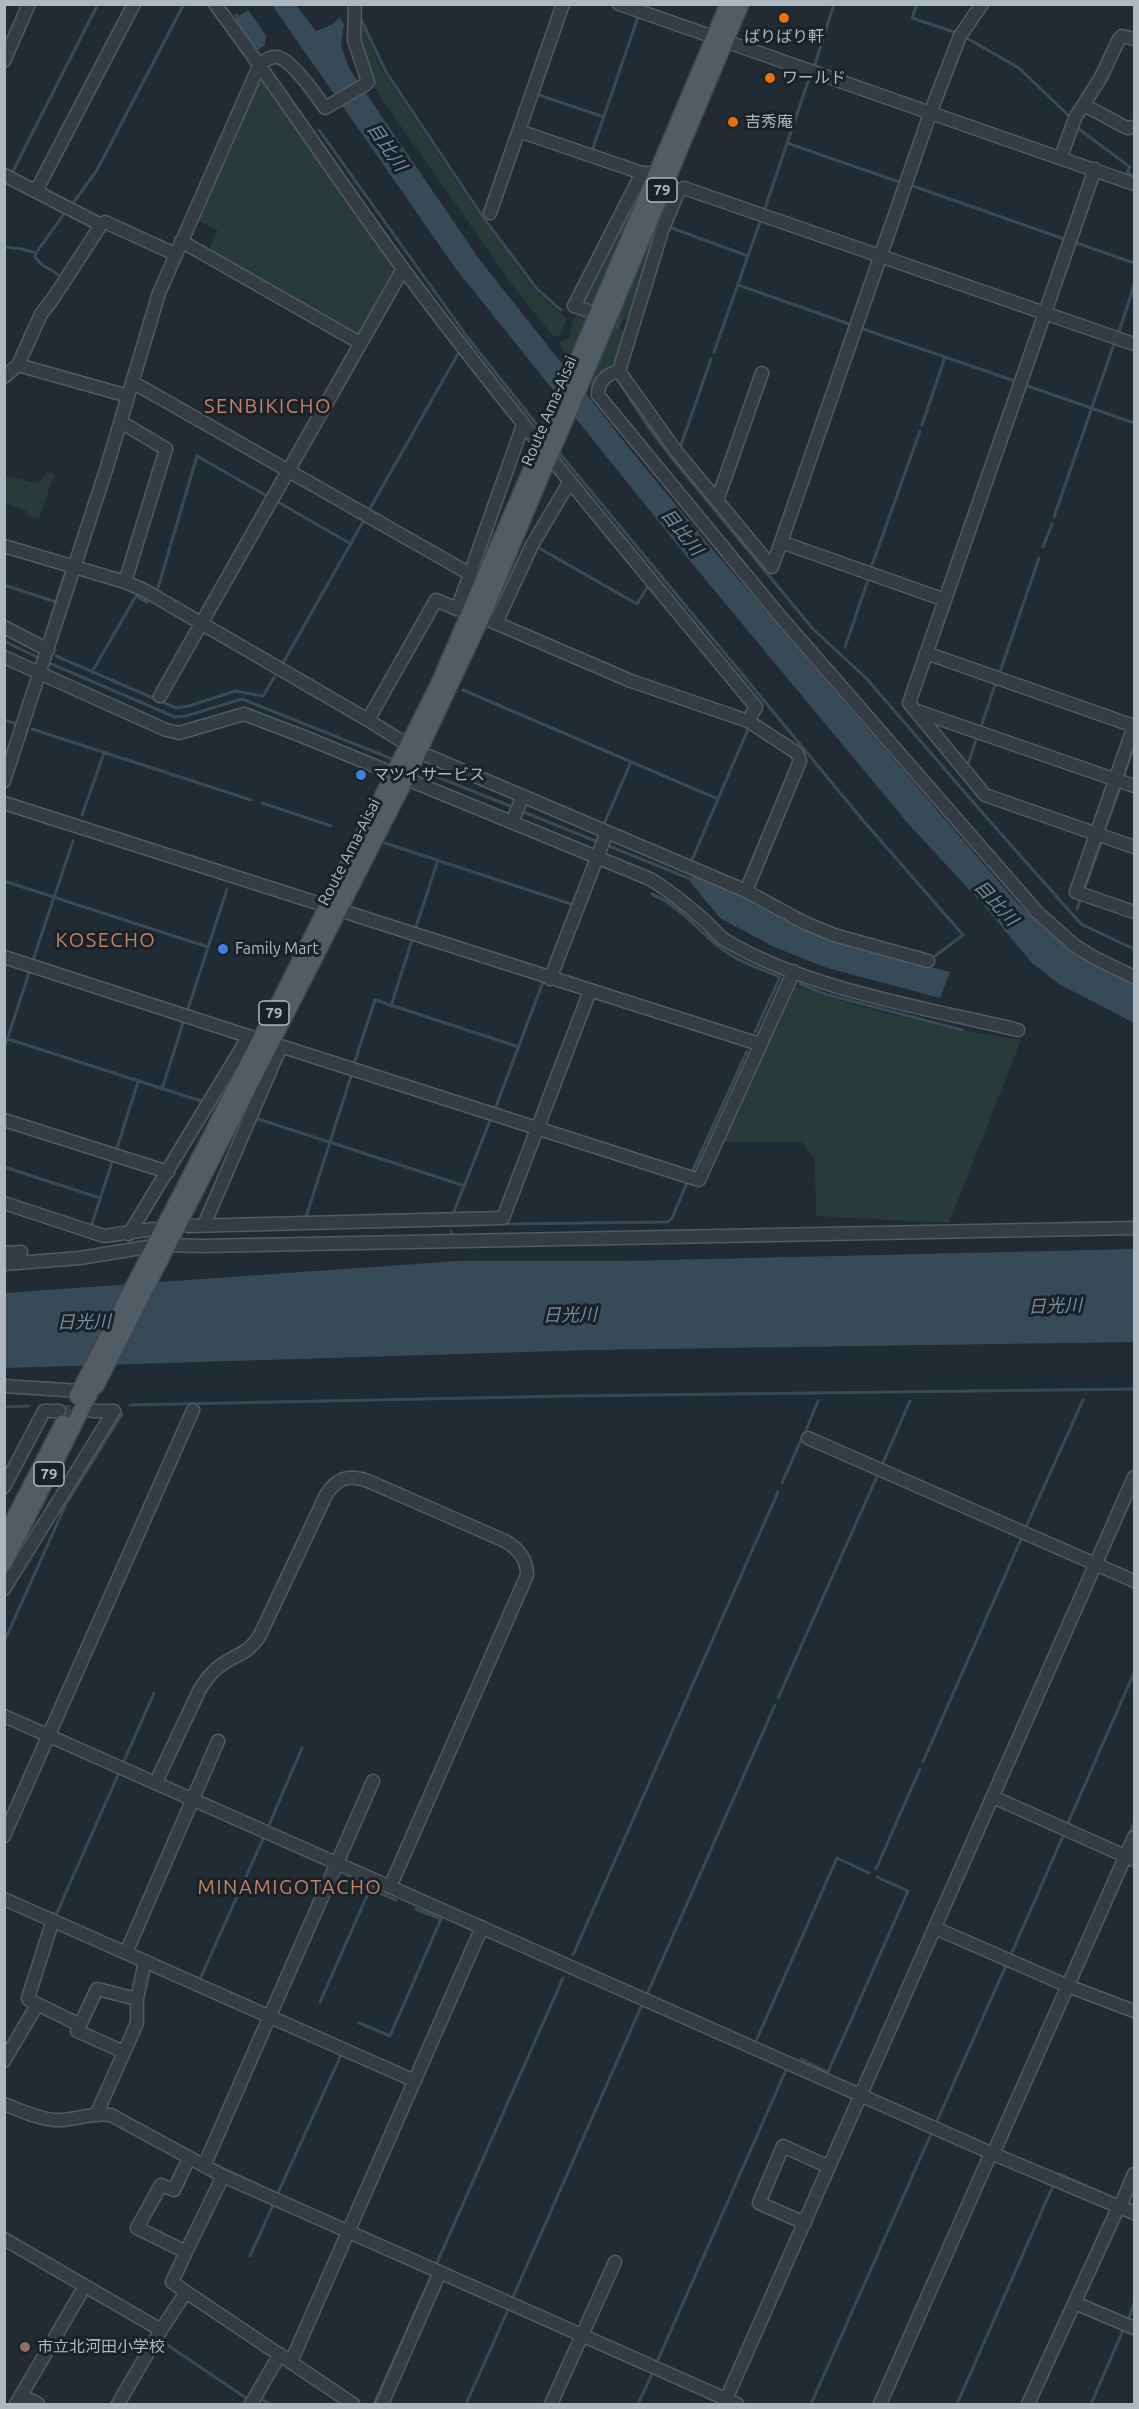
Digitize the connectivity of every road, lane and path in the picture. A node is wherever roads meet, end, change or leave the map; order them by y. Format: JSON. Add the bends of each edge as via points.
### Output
{"nodes":[{"id":1,"x":29,"y":4,"type":"edge"},
{"id":2,"x":134,"y":4,"type":"edge"},
{"id":3,"x":215,"y":4,"type":"edge"},
{"id":4,"x":355,"y":4,"type":"edge"},
{"id":5,"x":563,"y":4,"type":"edge"},
{"id":6,"x":619,"y":4,"type":"edge"},
{"id":7,"x":728,"y":4,"type":"edge"},
{"id":8,"x":741,"y":4,"type":"edge"},
{"id":9,"x":982,"y":4,"type":"edge"},
{"id":10,"x":720,"y":38,"type":"junction"},
{"id":11,"x":1134,"y":39,"type":"edge"},
{"id":12,"x":4,"y":61,"type":"edge"},
{"id":13,"x":260,"y":64,"type":"junction"},
{"id":14,"x":1084,"y":105,"type":"junction"},
{"id":15,"x":931,"y":111,"type":"junction"},
{"id":16,"x":1134,"y":128,"type":"edge"},
{"id":17,"x":519,"y":131,"type":"junction"},
{"id":18,"x":1061,"y":157,"type":"junction"},
{"id":19,"x":1095,"y":169,"type":"junction"},
{"id":20,"x":656,"y":174,"type":"junction"},
{"id":21,"x":4,"y":175,"type":"edge"},
{"id":22,"x":1134,"y":184,"type":"edge"},
{"id":23,"x":679,"y":190,"type":"junction"},
{"id":24,"x":36,"y":191,"type":"junction"},
{"id":25,"x":490,"y":213,"type":"dead end"},
{"id":26,"x":101,"y":225,"type":"junction"},
{"id":27,"x":181,"y":241,"type":"junction"},
{"id":28,"x":176,"y":254,"type":"junction"},
{"id":29,"x":881,"y":255,"type":"junction"},
{"id":30,"x":404,"y":269,"type":"junction"},
{"id":31,"x":586,"y":310,"type":"dead end"},
{"id":32,"x":1044,"y":312,"type":"junction"},
{"id":33,"x":360,"y":343,"type":"junction"},
{"id":34,"x":1134,"y":344,"type":"edge"},
{"id":35,"x":18,"y":365,"type":"junction"},
{"id":36,"x":619,"y":371,"type":"junction"},
{"id":37,"x":762,"y":373,"type":"dead end"},
{"id":38,"x":4,"y":377,"type":"edge"},
{"id":39,"x":134,"y":383,"type":"junction"},
{"id":40,"x":128,"y":396,"type":"junction"},
{"id":41,"x":121,"y":422,"type":"junction"},
{"id":42,"x":523,"y":424,"type":"junction"},
{"id":43,"x":288,"y":470,"type":"junction"},
{"id":44,"x":570,"y":481,"type":"junction"},
{"id":45,"x":717,"y":501,"type":"junction"},
{"id":46,"x":781,"y":542,"type":"junction"},
{"id":47,"x":4,"y":546,"type":"edge"},
{"id":48,"x":75,"y":567,"type":"junction"},
{"id":49,"x":470,"y":574,"type":"junction"},
{"id":50,"x":125,"y":582,"type":"junction"},
{"id":51,"x":945,"y":600,"type":"junction"},
{"id":52,"x":476,"y":615,"type":"junction"},
{"id":53,"x":201,"y":624,"type":"junction"},
{"id":54,"x":4,"y":627,"type":"edge"},
{"id":55,"x":926,"y":653,"type":"junction"},
{"id":56,"x":4,"y":657,"type":"edge"},
{"id":57,"x":45,"y":661,"type":"junction"},
{"id":58,"x":160,"y":696,"type":"dead end"},
{"id":59,"x":916,"y":711,"type":"junction"},
{"id":60,"x":368,"y":720,"type":"junction"},
{"id":61,"x":748,"y":721,"type":"junction"},
{"id":62,"x":1134,"y":726,"type":"edge"},
{"id":63,"x":406,"y":763,"type":"junction"},
{"id":64,"x":4,"y":780,"type":"edge"},
{"id":65,"x":1115,"y":780,"type":"junction"},
{"id":66,"x":1134,"y":786,"type":"edge"},
{"id":67,"x":522,"y":798,"type":"junction"},
{"id":68,"x":4,"y":803,"type":"edge"},
{"id":69,"x":512,"y":822,"type":"junction"},
{"id":70,"x":1096,"y":834,"type":"junction"},
{"id":71,"x":606,"y":835,"type":"junction"},
{"id":72,"x":1134,"y":847,"type":"edge"},
{"id":73,"x":599,"y":855,"type":"junction"},
{"id":74,"x":746,"y":891,"type":"junction"},
{"id":75,"x":333,"y":909,"type":"junction"},
{"id":76,"x":1134,"y":912,"type":"edge"},
{"id":77,"x":4,"y":957,"type":"edge"},
{"id":78,"x":928,"y":961,"type":"dead end"},
{"id":79,"x":794,"y":971,"type":"junction"},
{"id":80,"x":1134,"y":977,"type":"edge"},
{"id":81,"x":550,"y":979,"type":"junction"},
{"id":82,"x":590,"y":991,"type":"junction"},
{"id":83,"x":1018,"y":1030,"type":"dead end"},
{"id":84,"x":266,"y":1041,"type":"junction"},
{"id":85,"x":759,"y":1044,"type":"junction"},
{"id":86,"x":4,"y":1120,"type":"edge"},
{"id":87,"x":537,"y":1128,"type":"junction"},
{"id":88,"x":168,"y":1172,"type":"junction"},
{"id":89,"x":4,"y":1203,"type":"edge"},
{"id":90,"x":204,"y":1225,"type":"junction"},
{"id":91,"x":188,"y":1226,"type":"dead end"},
{"id":92,"x":1134,"y":1228,"type":"edge"},
{"id":93,"x":153,"y":1229,"type":"dead end"},
{"id":94,"x":129,"y":1234,"type":"junction"},
{"id":95,"x":4,"y":1252,"type":"edge"},
{"id":96,"x":21,"y":1252,"type":"dead end"},
{"id":97,"x":157,"y":1252,"type":"junction"},
{"id":98,"x":4,"y":1264,"type":"edge"},
{"id":99,"x":4,"y":1386,"type":"edge"},
{"id":100,"x":87,"y":1387,"type":"junction"},
{"id":101,"x":192,"y":1410,"type":"dead end"},
{"id":102,"x":59,"y":1411,"type":"tunnel mouth"},
{"id":103,"x":92,"y":1411,"type":"tunnel mouth"},
{"id":104,"x":808,"y":1438,"type":"dead end"},
{"id":105,"x":1134,"y":1477,"type":"edge"},
{"id":106,"x":4,"y":1487,"type":"edge"},
{"id":107,"x":4,"y":1538,"type":"edge"},
{"id":108,"x":4,"y":1564,"type":"edge"},
{"id":109,"x":1096,"y":1565,"type":"junction"},
{"id":110,"x":1134,"y":1581,"type":"edge"},
{"id":111,"x":4,"y":1590,"type":"edge"},
{"id":112,"x":4,"y":1716,"type":"edge"},
{"id":113,"x":48,"y":1735,"type":"junction"},
{"id":114,"x":218,"y":1741,"type":"dead end"},
{"id":115,"x":373,"y":1781,"type":"dead end"},
{"id":116,"x":156,"y":1782,"type":"junction"},
{"id":117,"x":993,"y":1797,"type":"junction"},
{"id":118,"x":193,"y":1798,"type":"junction"},
{"id":119,"x":4,"y":1836,"type":"edge"},
{"id":120,"x":1134,"y":1838,"type":"edge"},
{"id":121,"x":1130,"y":1858,"type":"edge"},
{"id":122,"x":337,"y":1863,"type":"junction"},
{"id":123,"x":390,"y":1887,"type":"junction"},
{"id":124,"x":4,"y":1899,"type":"edge"},
{"id":125,"x":53,"y":1920,"type":"junction"},
{"id":126,"x":482,"y":1927,"type":"junction"},
{"id":127,"x":935,"y":1928,"type":"junction"},
{"id":128,"x":126,"y":1953,"type":"junction"},
{"id":129,"x":145,"y":1961,"type":"junction"},
{"id":130,"x":1068,"y":1986,"type":"junction"},
{"id":131,"x":137,"y":1999,"type":"junction"},
{"id":132,"x":38,"y":2005,"type":"junction"},
{"id":133,"x":1134,"y":2011,"type":"edge"},
{"id":134,"x":270,"y":2017,"type":"junction"},
{"id":135,"x":80,"y":2025,"type":"junction"},
{"id":136,"x":124,"y":2052,"type":"junction"},
{"id":137,"x":4,"y":2061,"type":"edge"},
{"id":138,"x":415,"y":2081,"type":"junction"},
{"id":139,"x":861,"y":2095,"type":"junction"},
{"id":140,"x":4,"y":2104,"type":"edge"},
{"id":141,"x":97,"y":2113,"type":"junction"},
{"id":142,"x":992,"y":2153,"type":"junction"},
{"id":143,"x":189,"y":2158,"type":"junction"},
{"id":144,"x":204,"y":2166,"type":"junction"},
{"id":145,"x":830,"y":2167,"type":"junction"},
{"id":146,"x":1134,"y":2174,"type":"edge"},
{"id":147,"x":223,"y":2176,"type":"junction"},
{"id":148,"x":1119,"y":2209,"type":"junction"},
{"id":149,"x":1134,"y":2214,"type":"edge"},
{"id":150,"x":805,"y":2223,"type":"junction"},
{"id":151,"x":349,"y":2231,"type":"junction"},
{"id":152,"x":4,"y":2239,"type":"edge"},
{"id":153,"x":186,"y":2252,"type":"junction"},
{"id":154,"x":615,"y":2262,"type":"dead end"},
{"id":155,"x":440,"y":2272,"type":"junction"},
{"id":156,"x":85,"y":2286,"type":"junction"},
{"id":157,"x":186,"y":2292,"type":"junction"},
{"id":158,"x":1075,"y":2303,"type":"junction"},
{"id":159,"x":1134,"y":2328,"type":"edge"},
{"id":160,"x":161,"y":2330,"type":"junction"},
{"id":161,"x":583,"y":2335,"type":"junction"},
{"id":162,"x":280,"y":2354,"type":"junction"},
{"id":163,"x":291,"y":2362,"type":"junction"},
{"id":164,"x":18,"y":2400,"type":"edge"},
{"id":165,"x":729,"y":2403,"type":"edge"},
{"id":166,"x":38,"y":2404,"type":"edge"},
{"id":167,"x":118,"y":2404,"type":"edge"},
{"id":168,"x":251,"y":2404,"type":"edge"},
{"id":169,"x":353,"y":2404,"type":"edge"},
{"id":170,"x":382,"y":2404,"type":"edge"},
{"id":171,"x":551,"y":2404,"type":"edge"},
{"id":172,"x":880,"y":2404,"type":"edge"},
{"id":173,"x":1028,"y":2404,"type":"edge"}],
"edges":[{"from":1,"to":12,"type":"street"},
{"from":2,"to":24,"type":"street"},
{"from":3,"to":13,"type":"street"},
{"from":4,"to":13,"type":"street","via":[[354,40],[366,84],[326,108],[285,61],[269,58]]},
{"from":5,"to":17,"type":"street"},
{"from":6,"to":10,"type":"street"},
{"from":7,"to":10,"type":"main road","name":"Route Ama-Aisai","number":"79"},
{"from":8,"to":10,"type":"main road","name":"Route Ama-Aisai","number":"79"},
{"from":9,"to":15,"type":"street","via":[[960,36]]},
{"from":10,"to":15,"type":"street"},
{"from":10,"to":20,"type":"main road","name":"Route Ama-Aisai","number":"79"},
{"from":11,"to":14,"type":"street","via":[[1119,39]]},
{"from":13,"to":27,"type":"street"},
{"from":13,"to":30,"type":"street"},
{"from":14,"to":16,"type":"street"},
{"from":14,"to":18,"type":"street"},
{"from":15,"to":18,"type":"street"},
{"from":15,"to":29,"type":"street"},
{"from":17,"to":20,"type":"street"},
{"from":17,"to":25,"type":"street"},
{"from":18,"to":19,"type":"street"},
{"from":19,"to":22,"type":"street"},
{"from":19,"to":32,"type":"street"},
{"from":20,"to":23,"type":"street"},
{"from":20,"to":31,"type":"street","via":[[574,306]]},
{"from":20,"to":52,"type":"main road","name":"Route Ama-Aisai","number":"79","bridge":true,"via":[[579,372]]},
{"from":21,"to":24,"type":"street"},
{"from":23,"to":29,"type":"street","via":[[684,188]]},
{"from":23,"to":36,"type":"street","via":[[626,326]]},
{"from":24,"to":26,"type":"street"},
{"from":26,"to":28,"type":"street","via":[[105,222]]},
{"from":26,"to":35,"type":"street","via":[[41,314]]},
{"from":27,"to":28,"type":"street"},
{"from":27,"to":33,"type":"street"},
{"from":28,"to":39,"type":"street","via":[[159,293]]},
{"from":29,"to":32,"type":"street"},
{"from":29,"to":46,"type":"street"},
{"from":30,"to":33,"type":"street"},
{"from":30,"to":42,"type":"street"},
{"from":32,"to":34,"type":"street"},
{"from":32,"to":51,"type":"street"},
{"from":33,"to":43,"type":"street"},
{"from":35,"to":38,"type":"street"},
{"from":35,"to":40,"type":"street"},
{"from":36,"to":45,"type":"street"},
{"from":36,"to":80,"type":"street","via":[[605,376],[598,395],[778,614],[1038,912],[1074,945]]},
{"from":37,"to":45,"type":"street"},
{"from":39,"to":40,"type":"street"},
{"from":39,"to":43,"type":"street"},
{"from":40,"to":41,"type":"street"},
{"from":41,"to":48,"type":"street"},
{"from":41,"to":50,"type":"street","via":[[166,449]]},
{"from":42,"to":44,"type":"street"},
{"from":42,"to":49,"type":"street"},
{"from":43,"to":49,"type":"street"},
{"from":43,"to":53,"type":"street"},
{"from":44,"to":52,"type":"street","via":[[532,545]]},
{"from":44,"to":61,"type":"street","via":[[756,707]]},
{"from":45,"to":46,"type":"street","via":[[772,567]]},
{"from":46,"to":51,"type":"street"},
{"from":47,"to":48,"type":"street"},
{"from":48,"to":50,"type":"street"},
{"from":48,"to":57,"type":"street"},
{"from":49,"to":52,"type":"street"},
{"from":50,"to":53,"type":"street"},
{"from":51,"to":55,"type":"street"},
{"from":52,"to":60,"type":"street","via":[[436,600]]},
{"from":52,"to":61,"type":"street","via":[[631,681]]},
{"from":52,"to":63,"type":"main road","name":"Route Ama-Aisai","number":"79"},
{"from":53,"to":58,"type":"street"},
{"from":53,"to":60,"type":"street"},
{"from":54,"to":57,"type":"street"},
{"from":55,"to":59,"type":"street","via":[[909,703]]},
{"from":55,"to":62,"type":"street"},
{"from":56,"to":57,"type":"street"},
{"from":57,"to":63,"type":"street","via":[[166,730],[179,733],[244,714]]},
{"from":57,"to":64,"type":"street"},
{"from":59,"to":65,"type":"street"},
{"from":59,"to":70,"type":"street","via":[[985,795]]},
{"from":60,"to":63,"type":"street"},
{"from":61,"to":74,"type":"street","via":[[797,753],[800,761]]},
{"from":62,"to":65,"type":"street"},
{"from":63,"to":67,"type":"street"},
{"from":63,"to":69,"type":"street"},
{"from":63,"to":75,"type":"main road","name":"Route Ama-Aisai","number":"79"},
{"from":65,"to":66,"type":"street"},
{"from":65,"to":70,"type":"street"},
{"from":67,"to":69,"type":"street"},
{"from":67,"to":71,"type":"street"},
{"from":68,"to":75,"type":"street"},
{"from":69,"to":73,"type":"street"},
{"from":70,"to":72,"type":"street"},
{"from":70,"to":76,"type":"street","via":[[1076,892]]},
{"from":71,"to":73,"type":"street"},
{"from":71,"to":74,"type":"street"},
{"from":73,"to":79,"type":"street","via":[[650,879],[682,901],[723,938]]},
{"from":73,"to":81,"type":"street"},
{"from":74,"to":78,"type":"street","via":[[834,935]]},
{"from":75,"to":81,"type":"street"},
{"from":75,"to":84,"type":"main road","name":"Route Ama-Aisai","number":"79"},
{"from":77,"to":84,"type":"street"},
{"from":79,"to":83,"type":"street","via":[[838,987]]},
{"from":79,"to":85,"type":"street"},
{"from":81,"to":82,"type":"street"},
{"from":82,"to":85,"type":"street"},
{"from":82,"to":87,"type":"street"},
{"from":84,"to":87,"type":"street"},
{"from":84,"to":88,"type":"street"},
{"from":84,"to":90,"type":"street"},
{"from":84,"to":97,"type":"main road","name":"Route Ama-Aisai","number":"79"},
{"from":85,"to":87,"type":"street","via":[[699,1180]]},
{"from":86,"to":88,"type":"street"},
{"from":87,"to":90,"type":"street","via":[[503,1218]]},
{"from":88,"to":94,"type":"street"},
{"from":89,"to":94,"type":"street","via":[[104,1236]]},
{"from":90,"to":91,"type":"street"},
{"from":92,"to":97,"type":"street","via":[[202,1246]]},
{"from":93,"to":94,"type":"street"},
{"from":95,"to":96,"type":"street"},
{"from":97,"to":98,"type":"street"},
{"from":97,"to":100,"type":"main road","name":"Route Ama-Aisai","number":"79"},
{"from":99,"to":100,"type":"street"},
{"from":100,"to":107,"type":"main road","name":"Route Ama-Aisai","number":"79"},
{"from":100,"to":108,"type":"main road","name":"Route Ama-Aisai","number":"79","via":[[93,1387]]},
{"from":101,"to":113,"type":"street"},
{"from":102,"to":106,"type":"street","via":[[44,1411]]},
{"from":103,"to":111,"type":"street","via":[[114,1411]]},
{"from":104,"to":109,"type":"street"},
{"from":105,"to":109,"type":"street"},
{"from":109,"to":110,"type":"street"},
{"from":109,"to":117,"type":"street"},
{"from":112,"to":113,"type":"street"},
{"from":113,"to":116,"type":"street"},
{"from":113,"to":119,"type":"street"},
{"from":114,"to":118,"type":"street"},
{"from":115,"to":122,"type":"street"},
{"from":116,"to":118,"type":"street"},
{"from":116,"to":123,"type":"street","via":[[207,1679],[215,1669],[255,1643],[326,1495],[341,1478],[368,1481],[505,1541],[522,1554],[527,1575]]},
{"from":117,"to":121,"type":"street"},
{"from":117,"to":127,"type":"street"},
{"from":118,"to":122,"type":"street"},
{"from":118,"to":128,"type":"street"},
{"from":120,"to":121,"type":"street"},
{"from":121,"to":130,"type":"street"},
{"from":122,"to":123,"type":"street"},
{"from":122,"to":134,"type":"street"},
{"from":123,"to":126,"type":"street"},
{"from":124,"to":125,"type":"street"},
{"from":125,"to":128,"type":"street"},
{"from":125,"to":132,"type":"street","via":[[28,1995]]},
{"from":126,"to":138,"type":"street"},
{"from":126,"to":139,"type":"street"},
{"from":127,"to":130,"type":"street"},
{"from":127,"to":139,"type":"street"},
{"from":128,"to":129,"type":"street"},
{"from":129,"to":131,"type":"street"},
{"from":129,"to":134,"type":"street"},
{"from":130,"to":133,"type":"street"},
{"from":130,"to":142,"type":"street"},
{"from":131,"to":135,"type":"street","via":[[97,1989]]},
{"from":131,"to":136,"type":"street","via":[[136,2023]]},
{"from":132,"to":135,"type":"street"},
{"from":132,"to":137,"type":"street"},
{"from":134,"to":138,"type":"street"},
{"from":134,"to":144,"type":"street"},
{"from":135,"to":136,"type":"street","via":[[77,2031]]},
{"from":136,"to":141,"type":"street"},
{"from":138,"to":151,"type":"street"},
{"from":139,"to":142,"type":"street"},
{"from":139,"to":145,"type":"street"},
{"from":140,"to":141,"type":"street","via":[[56,2120]]},
{"from":141,"to":143,"type":"street","via":[[111,2115]]},
{"from":142,"to":148,"type":"street"},
{"from":142,"to":172,"type":"street"},
{"from":143,"to":144,"type":"street"},
{"from":143,"to":153,"type":"street","via":[[174,2190],[161,2185],[137,2228]]},
{"from":144,"to":147,"type":"street"},
{"from":145,"to":150,"type":"street"},
{"from":145,"to":150,"type":"street","via":[[783,2146],[759,2203]]},
{"from":146,"to":148,"type":"street"},
{"from":147,"to":151,"type":"street"},
{"from":147,"to":153,"type":"street"},
{"from":148,"to":149,"type":"street"},
{"from":148,"to":158,"type":"street"},
{"from":150,"to":165,"type":"street"},
{"from":151,"to":155,"type":"street"},
{"from":151,"to":163,"type":"street"},
{"from":152,"to":156,"type":"street"},
{"from":153,"to":157,"type":"street","via":[[172,2282]]},
{"from":154,"to":161,"type":"street"},
{"from":155,"to":161,"type":"street"},
{"from":155,"to":170,"type":"street"},
{"from":156,"to":160,"type":"street"},
{"from":156,"to":164,"type":"street"},
{"from":157,"to":160,"type":"street"},
{"from":157,"to":162,"type":"street"},
{"from":158,"to":159,"type":"street"},
{"from":158,"to":173,"type":"street"},
{"from":160,"to":167,"type":"street"},
{"from":161,"to":165,"type":"street"},
{"from":161,"to":171,"type":"street"},
{"from":162,"to":163,"type":"street"},
{"from":162,"to":168,"type":"street"},
{"from":163,"to":169,"type":"street"},
{"from":164,"to":166,"type":"street"}]}
